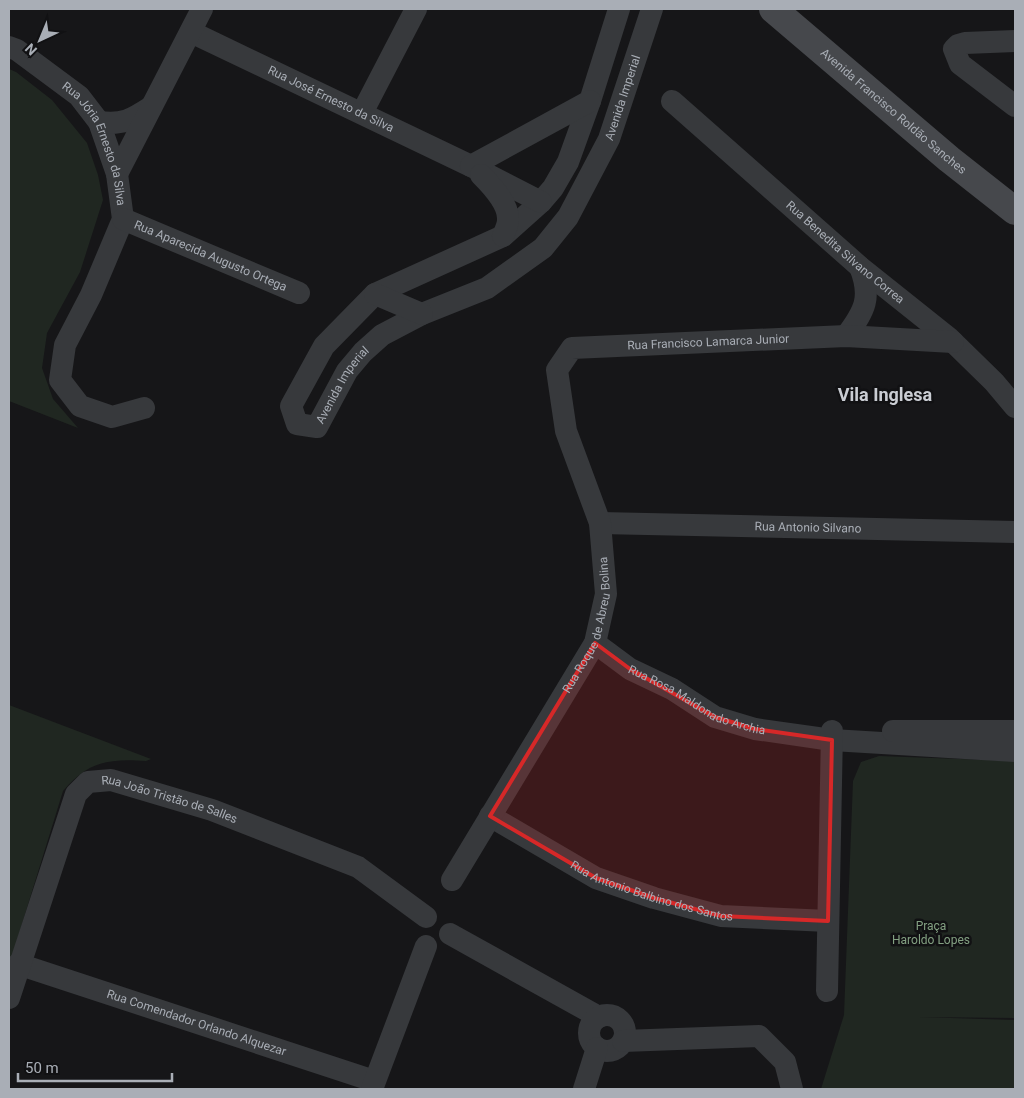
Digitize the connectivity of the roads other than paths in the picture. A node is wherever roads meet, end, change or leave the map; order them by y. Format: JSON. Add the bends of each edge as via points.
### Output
{"nodes":[{"id":1,"x":202,"y":9,"type":"edge"},
{"id":2,"x":416,"y":9,"type":"edge"},
{"id":3,"x":619,"y":9,"type":"edge"},
{"id":4,"x":652,"y":9,"type":"edge"},
{"id":5,"x":773,"y":9,"type":"edge"},
{"id":6,"x":191,"y":32,"type":"junction"},
{"id":7,"x":1015,"y":41,"type":"edge"},
{"id":8,"x":9,"y":47,"type":"edge"},
{"id":9,"x":590,"y":101,"type":"junction"},
{"id":10,"x":672,"y":101,"type":"dead end"},
{"id":11,"x":1015,"y":106,"type":"edge"},
{"id":12,"x":151,"y":107,"type":"junction"},
{"id":13,"x":362,"y":113,"type":"junction"},
{"id":14,"x":99,"y":122,"type":"junction"},
{"id":15,"x":471,"y":166,"type":"junction"},
{"id":16,"x":117,"y":174,"type":"junction"},
{"id":17,"x":541,"y":202,"type":"junction"},
{"id":18,"x":1015,"y":211,"type":"edge"},
{"id":19,"x":123,"y":219,"type":"junction"},
{"id":20,"x":503,"y":236,"type":"junction"},
{"id":21,"x":860,"y":267,"type":"junction"},
{"id":22,"x":299,"y":293,"type":"dead end"},
{"id":23,"x":375,"y":294,"type":"junction"},
{"id":24,"x":422,"y":314,"type":"junction"},
{"id":25,"x":846,"y":336,"type":"junction"},
{"id":26,"x":953,"y":342,"type":"junction"},
{"id":27,"x":572,"y":348,"type":"joint"},
{"id":28,"x":1015,"y":407,"type":"edge"},
{"id":29,"x":144,"y":408,"type":"dead end"},
{"id":30,"x":600,"y":523,"type":"junction"},
{"id":31,"x":1015,"y":532,"type":"edge"},
{"id":32,"x":595,"y":643,"type":"junction"},
{"id":33,"x":1015,"y":731,"type":"edge"},
{"id":34,"x":832,"y":736,"type":"junction"},
{"id":35,"x":1015,"y":751,"type":"edge"},
{"id":36,"x":490,"y":816,"type":"junction"},
{"id":37,"x":452,"y":880,"type":"dead end"},
{"id":38,"x":426,"y":917,"type":"junction"},
{"id":39,"x":828,"y":921,"type":"junction"},
{"id":40,"x":450,"y":934,"type":"junction"},
{"id":41,"x":426,"y":946,"type":"junction"},
{"id":42,"x":18,"y":964,"type":"junction"},
{"id":43,"x":827,"y":991,"type":"dead end"},
{"id":44,"x":9,"y":998,"type":"edge"},
{"id":45,"x":599,"y":1017,"type":"junction"},
{"id":46,"x":623,"y":1041,"type":"junction"},
{"id":47,"x":597,"y":1048,"type":"junction"},
{"id":48,"x":373,"y":1085,"type":"edge"},
{"id":49,"x":584,"y":1089,"type":"edge"},
{"id":50,"x":792,"y":1089,"type":"edge"}],
"edges":[{"from":1,"to":6,"type":"street"},
{"from":2,"to":13,"type":"street"},
{"from":3,"to":9,"type":"street","name":"Avenida Imperial"},
{"from":4,"to":24,"type":"street","name":"Avenida Imperial","via":[[609,139],[568,217],[543,248],[487,288]]},
{"from":5,"to":18,"type":"street","name":"Avenida Francisco Roldão Sanches"},
{"from":6,"to":12,"type":"street"},
{"from":6,"to":13,"type":"street","name":"Rua José Ernesto da Silva"},
{"from":7,"to":11,"type":"street","via":[[965,43],[954,49],[960,64]]},
{"from":8,"to":14,"type":"street","name":"Rua Jória Ernesto da Silva","via":[[79,96]]},
{"from":9,"to":15,"type":"street"},
{"from":9,"to":17,"type":"street","name":"Avenida Imperial","via":[[568,162]]},
{"from":10,"to":21,"type":"street","name":"Rua Benedita Silvano Correa"},
{"from":12,"to":14,"type":"street","via":[[131,120],[115,124]]},
{"from":12,"to":16,"type":"street"},
{"from":13,"to":15,"type":"street","name":"Rua José Ernesto da Silva"},
{"from":14,"to":16,"type":"street","name":"Rua Jória Ernesto da Silva"},
{"from":15,"to":17,"type":"street","name":"Rua José Ernesto da Silva"},
{"from":15,"to":20,"type":"street","name":"Rua José Ernesto da Silva","via":[[493,187],[504,207],[508,219]]},
{"from":16,"to":19,"type":"street","name":"Rua Jória Ernesto da Silva"},
{"from":17,"to":20,"type":"street","name":"Avenida Imperial"},
{"from":19,"to":22,"type":"street","name":"Rua Aparecida Augusto Ortega"},
{"from":19,"to":29,"type":"street","name":"Rua Jória Ernesto da Silva","via":[[65,345],[60,380],[80,406],[112,417]]},
{"from":20,"to":23,"type":"street","name":"Avenida Imperial"},
{"from":21,"to":25,"type":"street","via":[[866,283],[866,301],[860,317]]},
{"from":21,"to":26,"type":"street","name":"Rua Benedita Silvano Correa"},
{"from":23,"to":24,"type":"street"},
{"from":23,"to":24,"type":"street","name":"Avenida Imperial","via":[[324,346],[291,406],[297,424],[318,427],[347,370],[363,352],[382,335]]},
{"from":25,"to":26,"type":"street","name":"Rua Francisco Lamarca Junior"},
{"from":25,"to":27,"type":"street","name":"Rua Francisco Lamarca Junior"},
{"from":26,"to":28,"type":"street","name":"Rua Benedita Silvano Correa"},
{"from":27,"to":30,"type":"street","name":"Rua Roque de Abreu Bolina","via":[[557,370],[566,431]]},
{"from":30,"to":31,"type":"street","name":"Rua Antonio Silvano"},
{"from":30,"to":32,"type":"street","name":"Rua Roque de Abreu Bolina","via":[[606,594]]},
{"from":32,"to":34,"type":"street","name":"Rua Rosa Maldonado Archia","via":[[630,668],[672,689],[715,717],[755,729]]},
{"from":32,"to":36,"type":"street","name":"Rua Roque de Abreu Bolina"},
{"from":33,"to":34,"type":"street","name":"Rua Rosa Maldonado Archia"},
{"from":34,"to":35,"type":"street","name":"Rua Rosa Maldonado Archia"},
{"from":34,"to":39,"type":"street"},
{"from":36,"to":37,"type":"street","name":"Rua Roque de Abreu Bolina"},
{"from":36,"to":39,"type":"street","name":"Rua Antonio Balbino dos Santos","via":[[596,878],[654,898],[722,916]]},
{"from":38,"to":40,"type":"street","via":[[434,914],[444,918],[450,926]]},
{"from":38,"to":41,"type":"street","via":[[419,923],[417,932]]},
{"from":38,"to":42,"type":"street","name":"Rua João Tristão de Salles","via":[[358,867],[203,807],[111,780],[88,782],[76,794]]},
{"from":39,"to":43,"type":"street"},
{"from":40,"to":41,"type":"street","via":[[443,945]]},
{"from":40,"to":45,"type":"street"},
{"from":41,"to":48,"type":"street"},
{"from":42,"to":44,"type":"street","name":"Rua João Tristão de Salles"},
{"from":42,"to":48,"type":"street","name":"Rua Comendador Orlando Alquezar"},
{"from":45,"to":46,"type":"street","via":[[608,1015],[618,1019],[625,1030]]},
{"from":45,"to":47,"type":"street","via":[[589,1033]]},
{"from":46,"to":47,"type":"street","via":[[614,1049]]},
{"from":46,"to":50,"type":"street","via":[[759,1036],[785,1062]]},
{"from":47,"to":49,"type":"street"}]}
